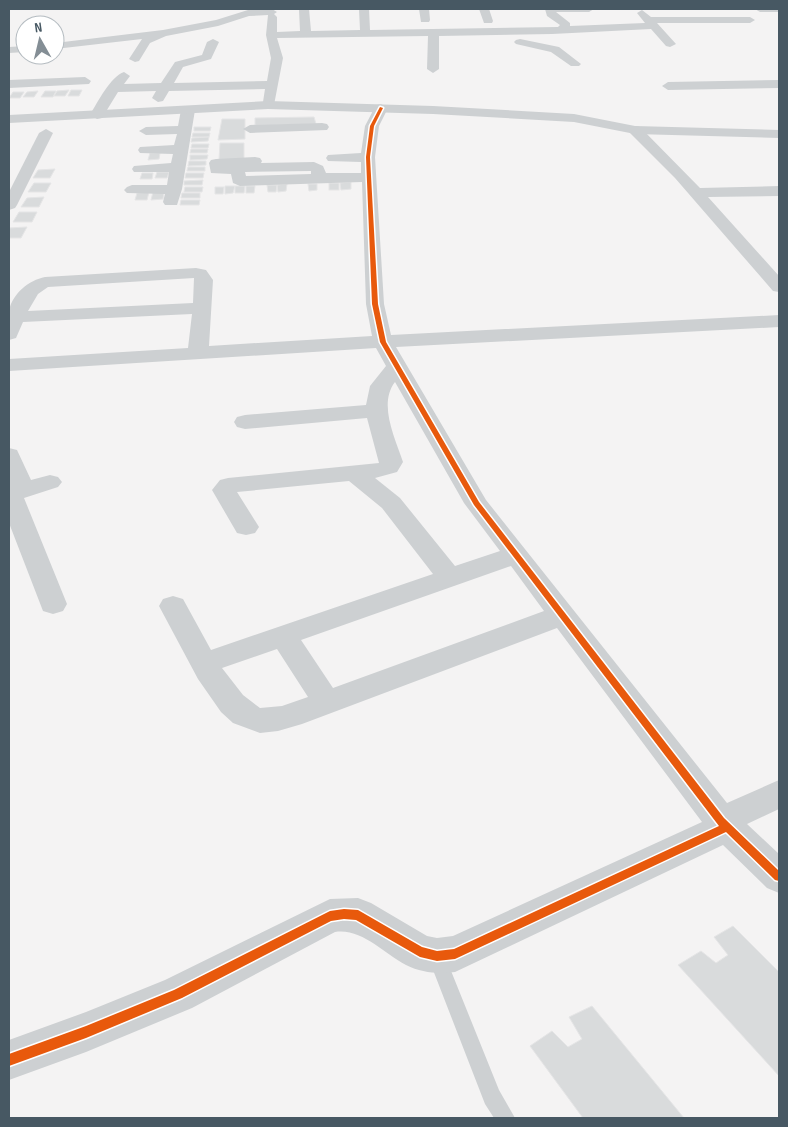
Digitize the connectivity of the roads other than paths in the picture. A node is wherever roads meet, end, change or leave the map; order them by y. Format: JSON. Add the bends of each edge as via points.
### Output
{"nodes":[{"id":1,"x":304,"y":9,"type":"edge"},
{"id":2,"x":364,"y":9,"type":"edge"},
{"id":3,"x":424,"y":9,"type":"edge"},
{"id":4,"x":484,"y":9,"type":"edge"},
{"id":5,"x":550,"y":9,"type":"edge"},
{"id":6,"x":589,"y":9,"type":"edge"},
{"id":7,"x":638,"y":9,"type":"edge"},
{"id":8,"x":698,"y":9,"type":"edge"},
{"id":9,"x":760,"y":9,"type":"edge"},
{"id":10,"x":779,"y":9,"type":"edge"},
{"id":11,"x":272,"y":10,"type":"edge"},
{"id":12,"x":706,"y":19,"type":"junction"},
{"id":13,"x":425,"y":20,"type":"dead end"},
{"id":14,"x":750,"y":20,"type":"dead end"},
{"id":15,"x":488,"y":21,"type":"dead end"},
{"id":16,"x":651,"y":23,"type":"junction"},
{"id":17,"x":197,"y":27,"type":"junction"},
{"id":18,"x":234,"y":28,"type":"dead end"},
{"id":19,"x":560,"y":30,"type":"junction"},
{"id":20,"x":268,"y":31,"type":"junction"},
{"id":21,"x":163,"y":33,"type":"junction"},
{"id":22,"x":365,"y":33,"type":"junction"},
{"id":23,"x":306,"y":34,"type":"junction"},
{"id":24,"x":434,"y":36,"type":"junction"},
{"id":25,"x":469,"y":36,"type":"junction"},
{"id":26,"x":65,"y":37,"type":"edge"},
{"id":27,"x":130,"y":38,"type":"junction"},
{"id":28,"x":213,"y":42,"type":"dead end"},
{"id":29,"x":670,"y":44,"type":"dead end"},
{"id":30,"x":65,"y":45,"type":"edge"},
{"id":31,"x":135,"y":59,"type":"dead end"},
{"id":32,"x":575,"y":64,"type":"dead end"},
{"id":33,"x":433,"y":69,"type":"dead end"},
{"id":34,"x":128,"y":72,"type":"dead end"},
{"id":35,"x":84,"y":82,"type":"dead end"},
{"id":36,"x":9,"y":84,"type":"edge"},
{"id":37,"x":779,"y":84,"type":"edge"},
{"id":38,"x":272,"y":85,"type":"junction"},
{"id":39,"x":211,"y":86,"type":"junction"},
{"id":40,"x":668,"y":86,"type":"dead end"},
{"id":41,"x":164,"y":87,"type":"junction"},
{"id":42,"x":113,"y":88,"type":"junction"},
{"id":43,"x":268,"y":105,"type":"junction"},
{"id":44,"x":328,"y":107,"type":"junction"},
{"id":45,"x":381,"y":108,"type":"junction"},
{"id":46,"x":205,"y":109,"type":"junction"},
{"id":47,"x":188,"y":110,"type":"junction"},
{"id":48,"x":151,"y":112,"type":"junction"},
{"id":49,"x":97,"y":115,"type":"junction"},
{"id":50,"x":9,"y":119,"type":"edge"},
{"id":51,"x":322,"y":127,"type":"junction"},
{"id":52,"x":185,"y":130,"type":"junction"},
{"id":53,"x":635,"y":130,"type":"junction"},
{"id":54,"x":146,"y":132,"type":"dead end"},
{"id":55,"x":46,"y":133,"type":"dead end"},
{"id":56,"x":779,"y":134,"type":"edge"},
{"id":57,"x":318,"y":142,"type":"dead end"},
{"id":58,"x":182,"y":149,"type":"junction"},
{"id":59,"x":145,"y":150,"type":"dead end"},
{"id":60,"x":368,"y":157,"type":"junction"},
{"id":61,"x":244,"y":163,"type":"junction"},
{"id":62,"x":178,"y":167,"type":"junction"},
{"id":63,"x":139,"y":170,"type":"dead end"},
{"id":64,"x":9,"y":171,"type":"edge"},
{"id":65,"x":28,"y":171,"type":"junction"},
{"id":66,"x":368,"y":177,"type":"junction"},
{"id":67,"x":132,"y":190,"type":"dead end"},
{"id":68,"x":779,"y":191,"type":"edge"},
{"id":69,"x":696,"y":193,"type":"junction"},
{"id":70,"x":9,"y":204,"type":"edge"},
{"id":71,"x":779,"y":287,"type":"edge"},
{"id":72,"x":201,"y":308,"type":"junction"},
{"id":73,"x":779,"y":320,"type":"edge"},
{"id":74,"x":12,"y":325,"type":"edge"},
{"id":75,"x":383,"y":342,"type":"junction"},
{"id":76,"x":198,"y":353,"type":"junction"},
{"id":77,"x":9,"y":364,"type":"edge"},
{"id":78,"x":397,"y":366,"type":"junction"},
{"id":79,"x":376,"y":411,"type":"junction"},
{"id":80,"x":245,"y":422,"type":"dead end"},
{"id":81,"x":9,"y":455,"type":"edge"},
{"id":82,"x":354,"y":473,"type":"junction"},
{"id":83,"x":50,"y":482,"type":"dead end"},
{"id":84,"x":14,"y":493,"type":"edge"},
{"id":85,"x":246,"y":527,"type":"dead end"},
{"id":86,"x":516,"y":555,"type":"junction"},
{"id":87,"x":450,"y":578,"type":"junction"},
{"id":88,"x":53,"y":604,"type":"dead end"},
{"id":89,"x":173,"y":606,"type":"dead end"},
{"id":90,"x":562,"y":615,"type":"junction"},
{"id":91,"x":283,"y":636,"type":"junction"},
{"id":92,"x":204,"y":663,"type":"junction"},
{"id":93,"x":327,"y":703,"type":"junction"},
{"id":94,"x":779,"y":794,"type":"edge"},
{"id":95,"x":724,"y":824,"type":"junction"},
{"id":96,"x":779,"y":877,"type":"edge"},
{"id":97,"x":436,"y":956,"type":"junction"},
{"id":98,"x":9,"y":1060,"type":"edge"},
{"id":99,"x":505,"y":1118,"type":"edge"}],
"edges":[{"from":1,"to":23,"type":"street"},
{"from":2,"to":22,"type":"street"},
{"from":3,"to":13,"type":"street"},
{"from":4,"to":15,"type":"street"},
{"from":5,"to":6,"type":"street"},
{"from":5,"to":19,"type":"street","via":[[551,14],[566,25]]},
{"from":7,"to":16,"type":"street"},
{"from":8,"to":12,"type":"street"},
{"from":9,"to":10,"type":"street"},
{"from":11,"to":17,"type":"street"},
{"from":11,"to":20,"type":"street"},
{"from":12,"to":14,"type":"street"},
{"from":12,"to":16,"type":"street"},
{"from":16,"to":19,"type":"street"},
{"from":16,"to":29,"type":"street"},
{"from":17,"to":18,"type":"street"},
{"from":17,"to":21,"type":"street"},
{"from":19,"to":25,"type":"street"},
{"from":20,"to":23,"type":"street"},
{"from":20,"to":38,"type":"street","via":[[277,58]]},
{"from":21,"to":27,"type":"street"},
{"from":21,"to":31,"type":"street","via":[[146,41]]},
{"from":22,"to":23,"type":"street"},
{"from":22,"to":24,"type":"street"},
{"from":24,"to":25,"type":"street"},
{"from":24,"to":33,"type":"street"},
{"from":25,"to":32,"type":"street","via":[[537,44],[555,49]]},
{"from":26,"to":27,"type":"street","via":[[109,35]]},
{"from":27,"to":30,"type":"street"},
{"from":28,"to":41,"type":"street","via":[[208,56],[181,64]]},
{"from":34,"to":42,"type":"street"},
{"from":35,"to":36,"type":"street"},
{"from":37,"to":40,"type":"street"},
{"from":38,"to":39,"type":"street"},
{"from":38,"to":43,"type":"street"},
{"from":39,"to":41,"type":"street"},
{"from":39,"to":46,"type":"street"},
{"from":41,"to":42,"type":"street"},
{"from":41,"to":48,"type":"street"},
{"from":42,"to":49,"type":"street"},
{"from":43,"to":44,"type":"street"},
{"from":43,"to":46,"type":"street"},
{"from":44,"to":45,"type":"street"},
{"from":44,"to":51,"type":"street"},
{"from":45,"to":53,"type":"street","via":[[574,118]]},
{"from":45,"to":60,"type":"street","via":[[372,126]]},
{"from":46,"to":47,"type":"street"},
{"from":47,"to":48,"type":"street"},
{"from":47,"to":52,"type":"street"},
{"from":48,"to":49,"type":"street"},
{"from":49,"to":50,"type":"street"},
{"from":51,"to":57,"type":"street"},
{"from":51,"to":61,"type":"street","via":[[250,124]]},
{"from":52,"to":54,"type":"street"},
{"from":52,"to":58,"type":"street"},
{"from":53,"to":56,"type":"street"},
{"from":53,"to":69,"type":"street"},
{"from":55,"to":65,"type":"street"},
{"from":58,"to":59,"type":"street"},
{"from":58,"to":62,"type":"street"},
{"from":60,"to":61,"type":"street","via":[[216,163],[216,170]]},
{"from":60,"to":66,"type":"street"},
{"from":61,"to":66,"type":"street","via":[[240,180]]},
{"from":62,"to":63,"type":"street"},
{"from":62,"to":67,"type":"street","via":[[172,196]]},
{"from":64,"to":65,"type":"street"},
{"from":65,"to":70,"type":"street"},
{"from":66,"to":75,"type":"street","via":[[375,304]]},
{"from":68,"to":69,"type":"street"},
{"from":69,"to":71,"type":"street"},
{"from":72,"to":74,"type":"street"},
{"from":72,"to":74,"type":"street","via":[[204,280],[200,274],[45,282],[26,295]]},
{"from":72,"to":76,"type":"street"},
{"from":73,"to":75,"type":"street"},
{"from":75,"to":76,"type":"street"},
{"from":75,"to":78,"type":"street"},
{"from":76,"to":77,"type":"street"},
{"from":78,"to":79,"type":"street","via":[[381,386]]},
{"from":78,"to":86,"type":"street","via":[[476,503]]},
{"from":79,"to":80,"type":"street"},
{"from":79,"to":82,"type":"street","via":[[391,465],[379,471]]},
{"from":81,"to":84,"type":"street"},
{"from":82,"to":85,"type":"street","via":[[228,485],[225,493]]},
{"from":82,"to":87,"type":"street","via":[[391,503]]},
{"from":83,"to":84,"type":"street"},
{"from":84,"to":88,"type":"street"},
{"from":86,"to":87,"type":"street"},
{"from":86,"to":90,"type":"street"},
{"from":87,"to":91,"type":"street"},
{"from":89,"to":92,"type":"street"},
{"from":90,"to":93,"type":"street"},
{"from":90,"to":95,"type":"street"},
{"from":91,"to":92,"type":"street"},
{"from":91,"to":93,"type":"street"},
{"from":92,"to":93,"type":"street","via":[[225,695],[246,716],[255,720],[291,716]]},
{"from":94,"to":95,"type":"street"},
{"from":95,"to":96,"type":"street"},
{"from":95,"to":97,"type":"street","via":[[455,954]]},
{"from":97,"to":98,"type":"street","via":[[420,952],[358,914],[330,916],[178,994]]},
{"from":97,"to":99,"type":"lane","via":[[492,1097]]}]}
